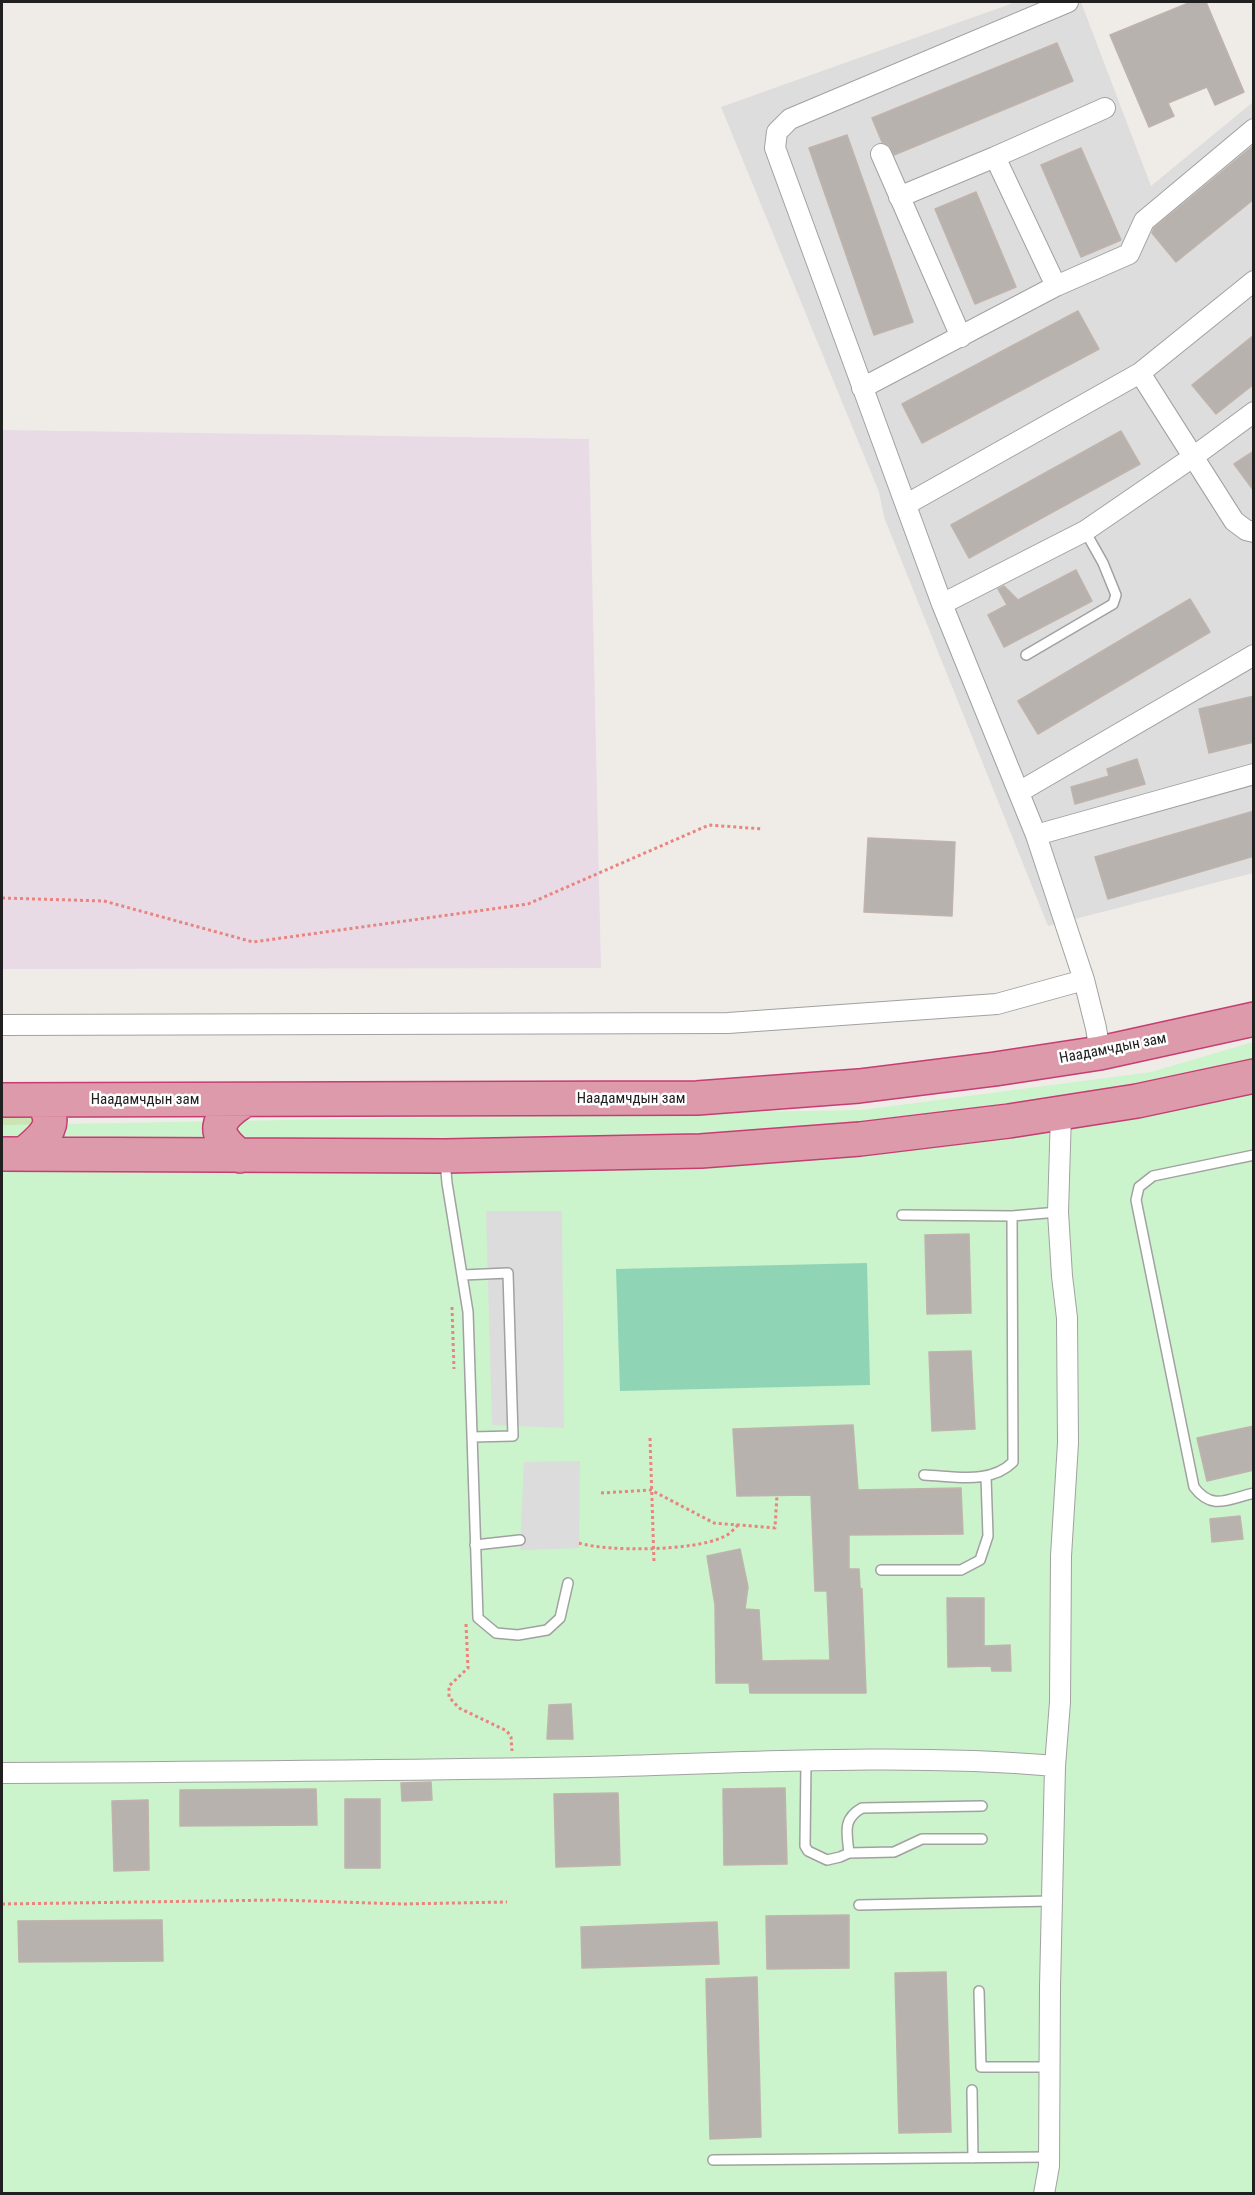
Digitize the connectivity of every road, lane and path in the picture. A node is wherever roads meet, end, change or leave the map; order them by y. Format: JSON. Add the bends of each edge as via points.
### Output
{"nodes":[{"id":1,"x":1068,"y":2,"type":"edge"},
{"id":2,"x":1105,"y":108,"type":"dead end"},
{"id":3,"x":1254,"y":129,"type":"edge"},
{"id":4,"x":880,"y":154,"type":"dead end"},
{"id":5,"x":995,"y":158,"type":"junction"},
{"id":6,"x":899,"y":197,"type":"junction"},
{"id":7,"x":1254,"y":280,"type":"edge"},
{"id":8,"x":1056,"y":286,"type":"junction"},
{"id":9,"x":961,"y":337,"type":"junction"},
{"id":10,"x":1140,"y":373,"type":"junction"},
{"id":11,"x":862,"y":388,"type":"junction"},
{"id":12,"x":1254,"y":412,"type":"edge"},
{"id":13,"x":1193,"y":457,"type":"junction"},
{"id":14,"x":907,"y":504,"type":"junction"},
{"id":15,"x":1085,"y":531,"type":"junction"},
{"id":16,"x":1254,"y":532,"type":"edge"},
{"id":17,"x":942,"y":604,"type":"junction"},
{"id":18,"x":1026,"y":655,"type":"dead end"},
{"id":19,"x":1254,"y":655,"type":"edge"},
{"id":20,"x":1254,"y":774,"type":"edge"},
{"id":21,"x":1019,"y":792,"type":"junction"},
{"id":22,"x":763,"y":829,"type":"dead end"},
{"id":23,"x":1036,"y":836,"type":"junction"},
{"id":24,"x":2,"y":898,"type":"edge"},
{"id":25,"x":1084,"y":980,"type":"junction"},
{"id":26,"x":1254,"y":1019,"type":"edge"},
{"id":27,"x":2,"y":1025,"type":"edge"},
{"id":28,"x":1100,"y":1053,"type":"junction"},
{"id":29,"x":1254,"y":1076,"type":"edge"},
{"id":30,"x":2,"y":1100,"type":"edge"},
{"id":31,"x":40,"y":1100,"type":"junction"},
{"id":32,"x":245,"y":1100,"type":"junction"},
{"id":33,"x":1061,"y":1113,"type":"junction"},
{"id":34,"x":13,"y":1154,"type":"edge"},
{"id":35,"x":1254,"y":1155,"type":"edge"},
{"id":36,"x":240,"y":1156,"type":"junction"},
{"id":37,"x":445,"y":1156,"type":"junction"},
{"id":38,"x":1058,"y":1212,"type":"junction"},
{"id":39,"x":902,"y":1215,"type":"dead end"},
{"id":40,"x":1012,"y":1216,"type":"junction"},
{"id":41,"x":463,"y":1275,"type":"junction"},
{"id":42,"x":472,"y":1437,"type":"junction"},
{"id":43,"x":650,"y":1438,"type":"dead end"},
{"id":44,"x":924,"y":1475,"type":"dead end"},
{"id":45,"x":986,"y":1477,"type":"junction"},
{"id":46,"x":651,"y":1491,"type":"junction"},
{"id":47,"x":601,"y":1493,"type":"dead end"},
{"id":48,"x":1254,"y":1493,"type":"edge"},
{"id":49,"x":777,"y":1495,"type":"dead end"},
{"id":50,"x":738,"y":1526,"type":"junction"},
{"id":51,"x":520,"y":1540,"type":"dead end"},
{"id":52,"x":579,"y":1543,"type":"dead end"},
{"id":53,"x":475,"y":1545,"type":"junction"},
{"id":54,"x":653,"y":1549,"type":"junction"},
{"id":55,"x":654,"y":1562,"type":"dead end"},
{"id":56,"x":881,"y":1570,"type":"dead end"},
{"id":57,"x":568,"y":1583,"type":"dead end"},
{"id":58,"x":806,"y":1762,"type":"junction"},
{"id":59,"x":1055,"y":1766,"type":"junction"},
{"id":60,"x":2,"y":1773,"type":"edge"},
{"id":61,"x":982,"y":1806,"type":"dead end"},
{"id":62,"x":982,"y":1839,"type":"dead end"},
{"id":63,"x":849,"y":1853,"type":"junction"},
{"id":64,"x":1052,"y":1901,"type":"junction"},
{"id":65,"x":507,"y":1902,"type":"dead end"},
{"id":66,"x":2,"y":1904,"type":"edge"},
{"id":67,"x":860,"y":1905,"type":"dead end"},
{"id":68,"x":979,"y":1991,"type":"dead end"},
{"id":69,"x":1049,"y":2067,"type":"junction"},
{"id":70,"x":972,"y":2090,"type":"dead end"},
{"id":71,"x":1049,"y":2157,"type":"junction"},
{"id":72,"x":973,"y":2158,"type":"junction"},
{"id":73,"x":713,"y":2160,"type":"dead end"},
{"id":74,"x":1044,"y":2193,"type":"edge"}],
"edges":[{"from":1,"to":11,"type":"street","via":[[790,119],[777,132],[775,148]]},
{"from":2,"to":5,"type":"street"},
{"from":3,"to":8,"type":"street","via":[[1144,221],[1129,254]]},
{"from":4,"to":6,"type":"street"},
{"from":5,"to":6,"type":"street"},
{"from":5,"to":8,"type":"street"},
{"from":6,"to":9,"type":"street"},
{"from":7,"to":10,"type":"street"},
{"from":8,"to":9,"type":"street"},
{"from":9,"to":11,"type":"street"},
{"from":10,"to":13,"type":"street"},
{"from":10,"to":14,"type":"street"},
{"from":11,"to":14,"type":"street"},
{"from":12,"to":13,"type":"street"},
{"from":13,"to":15,"type":"street"},
{"from":13,"to":16,"type":"street","via":[[1234,521]]},
{"from":14,"to":17,"type":"street"},
{"from":15,"to":17,"type":"street"},
{"from":15,"to":18,"type":"lane","via":[[1116,595],[1113,604]]},
{"from":17,"to":21,"type":"street"},
{"from":19,"to":21,"type":"street"},
{"from":20,"to":23,"type":"street"},
{"from":21,"to":23,"type":"street"},
{"from":22,"to":24,"type":"path","via":[[709,825],[528,904],[253,942],[104,901]]},
{"from":23,"to":25,"type":"street"},
{"from":25,"to":27,"type":"street","via":[[997,1004],[728,1023]]},
{"from":25,"to":28,"type":"street"},
{"from":26,"to":28,"type":"highway","name":"Наадамчдын зам"},
{"from":28,"to":32,"type":"highway","name":"Наадамчдын зам","via":[[859,1086],[697,1098]]},
{"from":29,"to":33,"type":"highway"},
{"from":30,"to":31,"type":"highway","name":"Наадамчдын зам"},
{"from":31,"to":32,"type":"highway","name":"Наадамчдын зам"},
{"from":31,"to":34,"type":"highway","via":[[47,1109],[50,1125],[41,1140]]},
{"from":32,"to":36,"type":"highway","via":[[225,1115],[220,1134]]},
{"from":33,"to":37,"type":"highway","via":[[860,1139],[701,1151]]},
{"from":33,"to":38,"type":"street"},
{"from":34,"to":36,"type":"highway"},
{"from":35,"to":48,"type":"lane","via":[[1153,1176],[1139,1187],[1136,1200],[1194,1487],[1201,1497],[1212,1502]]},
{"from":36,"to":37,"type":"highway"},
{"from":37,"to":41,"type":"lane"},
{"from":38,"to":40,"type":"lane"},
{"from":38,"to":59,"type":"street","via":[[1067,1318],[1068,1443]]},
{"from":39,"to":40,"type":"lane"},
{"from":40,"to":45,"type":"lane","via":[[1013,1462],[1005,1470]]},
{"from":41,"to":42,"type":"lane"},
{"from":41,"to":42,"type":"lane","via":[[507,1273],[513,1436]]},
{"from":42,"to":53,"type":"lane"},
{"from":43,"to":46,"type":"path"},
{"from":44,"to":45,"type":"lane"},
{"from":45,"to":56,"type":"lane","via":[[988,1536],[980,1560],[961,1570]]},
{"from":46,"to":47,"type":"path"},
{"from":46,"to":50,"type":"path","via":[[714,1523]]},
{"from":46,"to":54,"type":"path"},
{"from":49,"to":50,"type":"path","via":[[775,1528]]},
{"from":50,"to":54,"type":"path","via":[[724,1537]]},
{"from":51,"to":53,"type":"lane"},
{"from":52,"to":54,"type":"path"},
{"from":53,"to":57,"type":"lane","via":[[478,1618],[496,1633],[518,1635],[547,1630],[560,1618]]},
{"from":54,"to":55,"type":"path"},
{"from":58,"to":59,"type":"street","via":[[991,1761]]},
{"from":58,"to":60,"type":"street","via":[[396,1771]]},
{"from":58,"to":63,"type":"lane","via":[[805,1846],[827,1860]]},
{"from":59,"to":64,"type":"street"},
{"from":61,"to":63,"type":"lane","via":[[862,1808],[848,1821]]},
{"from":62,"to":63,"type":"lane","via":[[922,1839],[894,1852]]},
{"from":64,"to":67,"type":"lane"},
{"from":64,"to":69,"type":"street"},
{"from":65,"to":66,"type":"path"},
{"from":68,"to":69,"type":"lane","via":[[981,2067]]},
{"from":69,"to":71,"type":"street"},
{"from":70,"to":72,"type":"lane"},
{"from":71,"to":72,"type":"lane"},
{"from":71,"to":74,"type":"street"},
{"from":72,"to":73,"type":"lane"}]}
